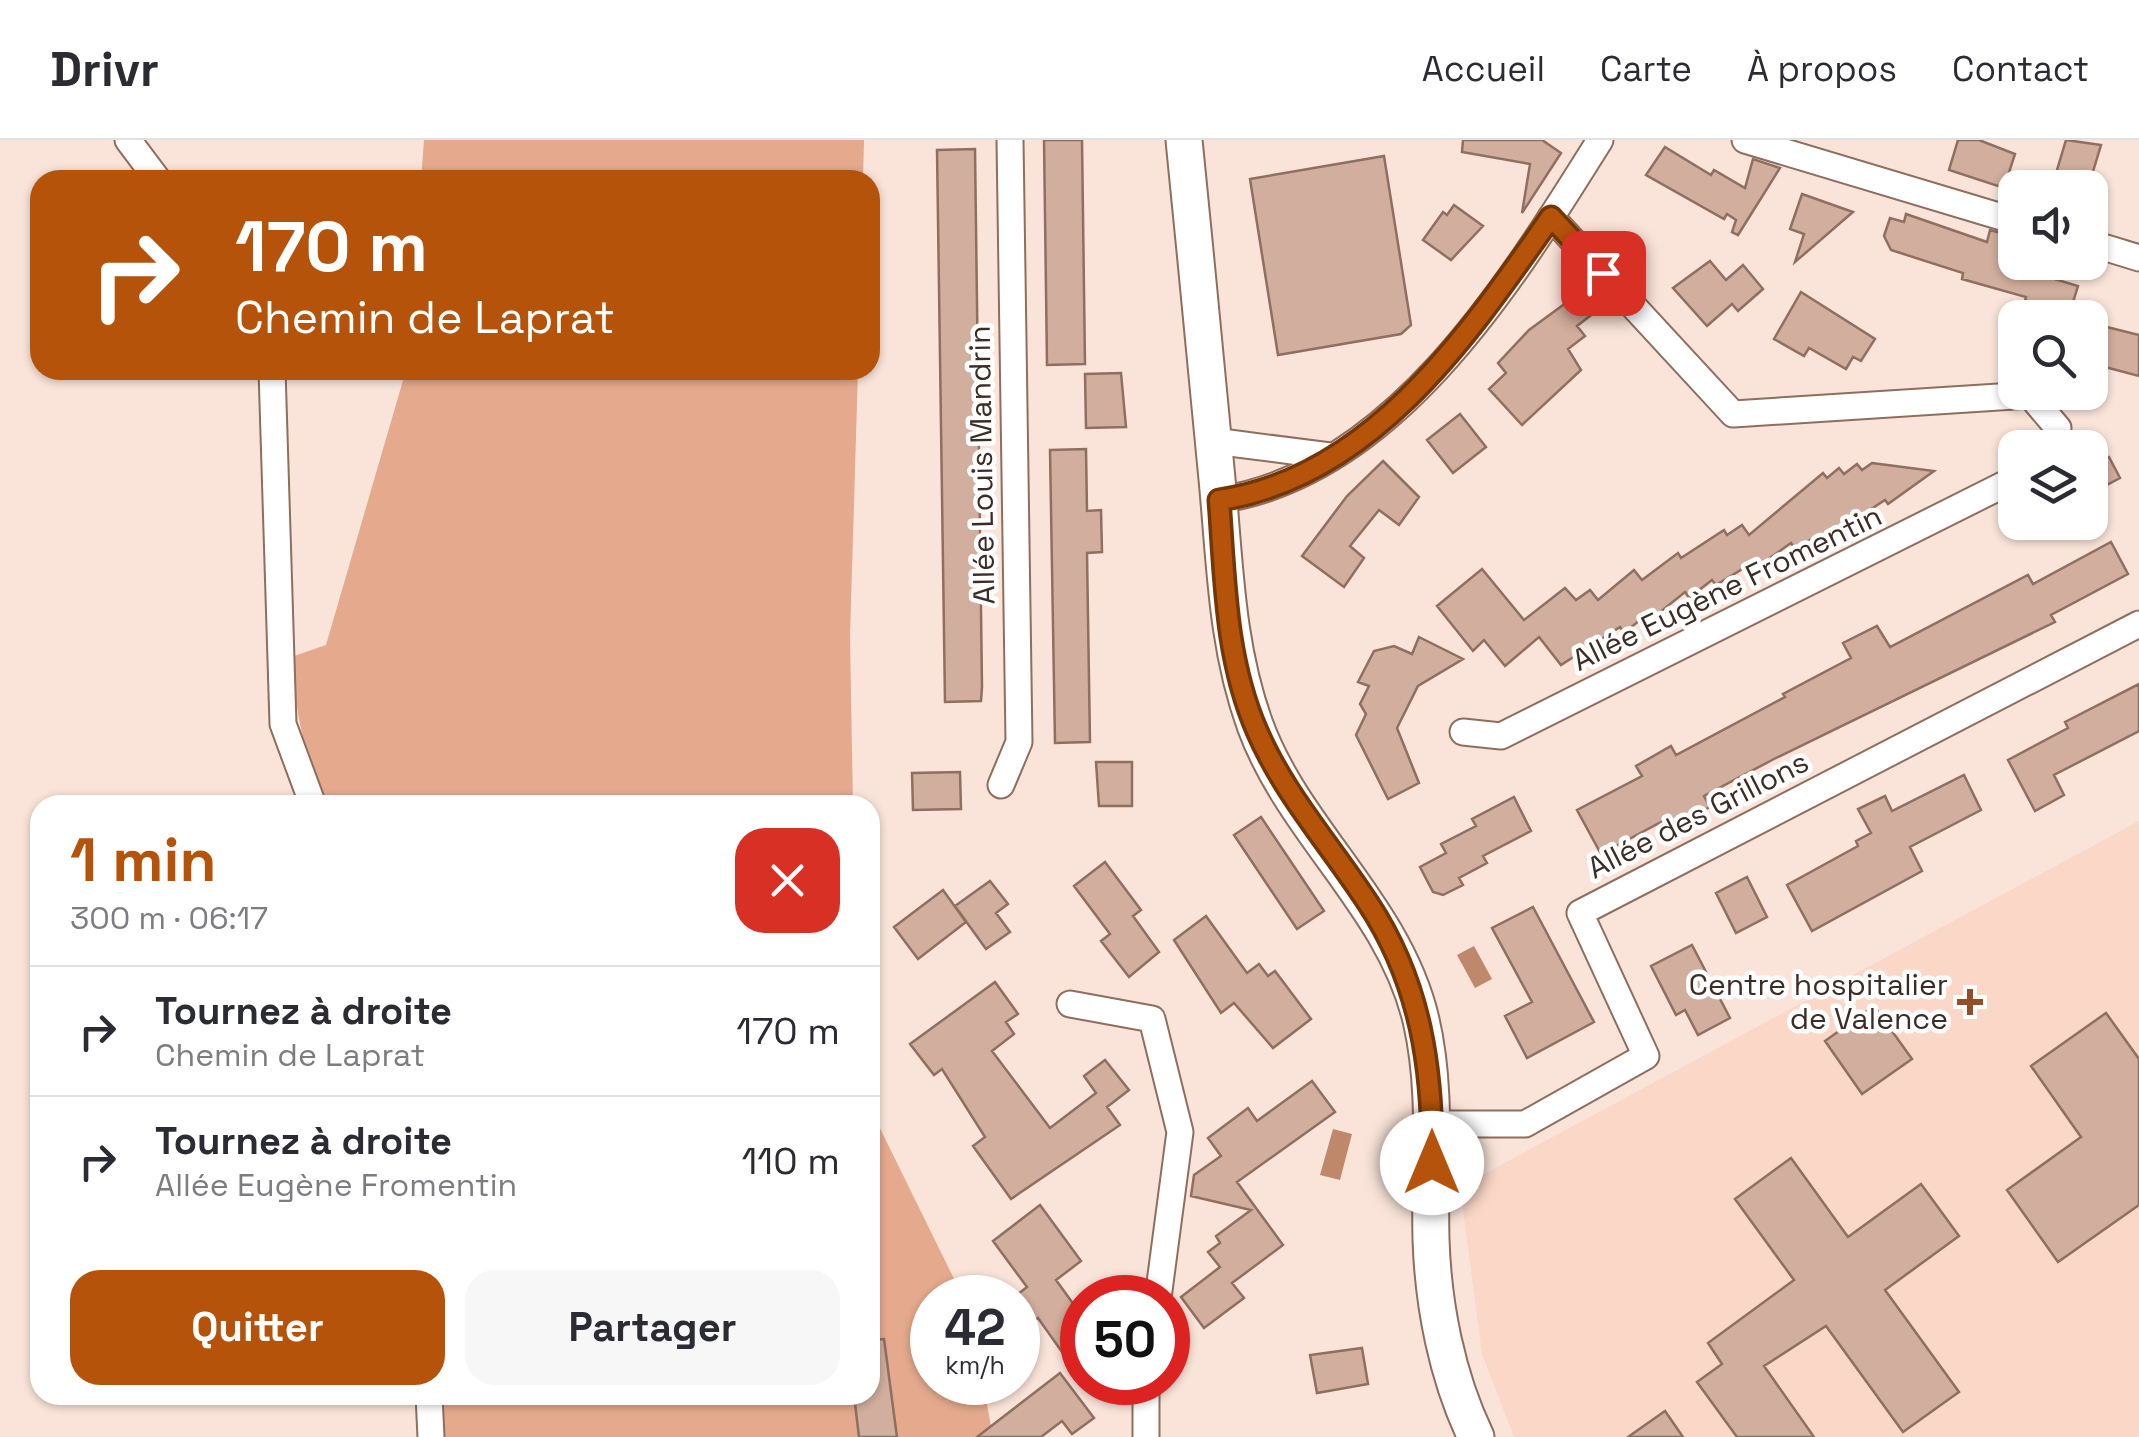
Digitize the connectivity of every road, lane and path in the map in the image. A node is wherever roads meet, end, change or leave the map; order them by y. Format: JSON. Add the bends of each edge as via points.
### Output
{"nodes":[{"id":1,"x":128,"y":140,"type":"edge"},
{"id":2,"x":1010,"y":140,"type":"edge"},
{"id":3,"x":1184,"y":140,"type":"edge"},
{"id":4,"x":1600,"y":140,"type":"edge"},
{"id":5,"x":1745,"y":140,"type":"edge"},
{"id":6,"x":150,"y":170,"type":"edge"},
{"id":7,"x":1998,"y":216,"type":"edge"},
{"id":8,"x":1551,"y":217,"type":"junction"},
{"id":9,"x":2108,"y":249,"type":"edge"},
{"id":10,"x":2139,"y":258,"type":"edge"},
{"id":11,"x":272,"y":380,"type":"edge"},
{"id":12,"x":2058,"y":430,"type":"edge"},
{"id":13,"x":1214,"y":441,"type":"junction"},
{"id":14,"x":1330,"y":456,"type":"junction"},
{"id":15,"x":1998,"y":488,"type":"edge"},
{"id":16,"x":1219,"y":500,"type":"junction"},
{"id":17,"x":2139,"y":624,"type":"edge"},
{"id":18,"x":1463,"y":732,"type":"dead end"},
{"id":19,"x":1002,"y":786,"type":"dead end"},
{"id":20,"x":308,"y":795,"type":"edge"},
{"id":21,"x":1070,"y":1004,"type":"dead end"},
{"id":22,"x":1432,"y":1124,"type":"junction"},
{"id":23,"x":1161,"y":1275,"type":"edge"},
{"id":24,"x":429,"y":1405,"type":"edge"},
{"id":25,"x":1146,"y":1405,"type":"edge"},
{"id":26,"x":431,"y":1437,"type":"edge"},
{"id":27,"x":1146,"y":1437,"type":"edge"},
{"id":28,"x":1476,"y":1437,"type":"edge"}],
"edges":[{"from":1,"to":6,"type":"street"},
{"from":2,"to":19,"type":"street","name":"Allée Louis Mandrin","via":[[1019,742]]},
{"from":3,"to":13,"type":"main road"},
{"from":4,"to":8,"type":"street"},
{"from":5,"to":7,"type":"street"},
{"from":8,"to":12,"type":"street","via":[[1733,414],[2030,395]]},
{"from":8,"to":14,"type":"street","via":[[1446,359],[1412,395]]},
{"from":9,"to":10,"type":"street"},
{"from":11,"to":20,"type":"street","via":[[283,724]]},
{"from":13,"to":14,"type":"street"},
{"from":13,"to":16,"type":"main road"},
{"from":14,"to":16,"type":"street","via":[[1302,477]]},
{"from":15,"to":18,"type":"street","name":"Allée Eugène Fromentin","via":[[1501,736]]},
{"from":16,"to":22,"type":"main road","via":[[1229,634],[1242,688],[1286,786],[1398,956],[1420,1016]]},
{"from":17,"to":22,"type":"street","name":"Allée des Grillons","via":[[1580,913],[1646,1056],[1525,1124]]},
{"from":21,"to":23,"type":"street","via":[[1152,1019],[1180,1132]]},
{"from":22,"to":28,"type":"main road","via":[[1432,1242],[1442,1332]]},
{"from":24,"to":26,"type":"street"},
{"from":25,"to":27,"type":"street"}]}
